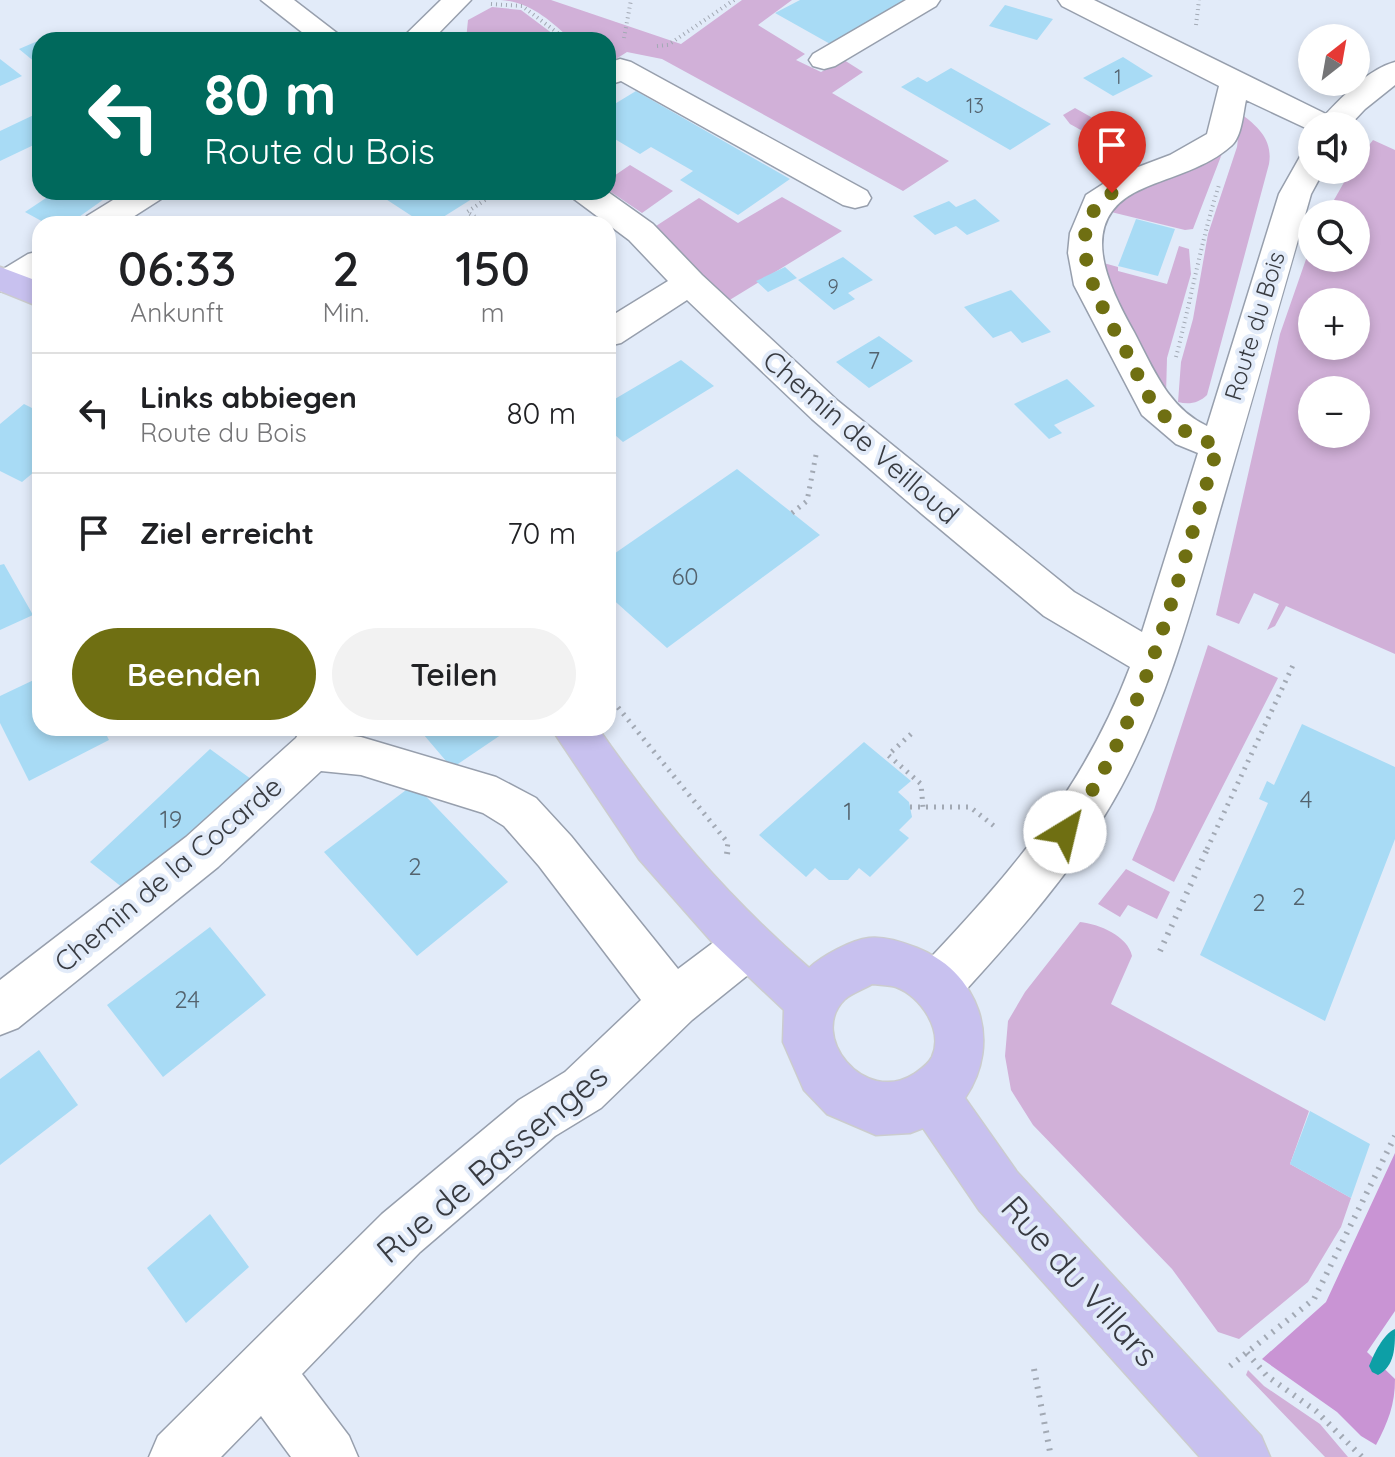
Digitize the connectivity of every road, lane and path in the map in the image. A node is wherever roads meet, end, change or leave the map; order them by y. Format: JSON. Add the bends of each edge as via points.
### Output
{"nodes":[{"id":1,"x":631,"y":0,"type":"edge"},
{"id":2,"x":734,"y":0,"type":"edge"},
{"id":3,"x":926,"y":0,"type":"edge"},
{"id":4,"x":1072,"y":0,"type":"edge"},
{"id":5,"x":282,"y":2,"type":"edge"},
{"id":6,"x":470,"y":3,"type":"edge"},
{"id":7,"x":320,"y":32,"type":"edge"},
{"id":8,"x":427,"y":32,"type":"edge"},
{"id":9,"x":556,"y":32,"type":"edge"},
{"id":10,"x":624,"y":44,"type":"dead end"},
{"id":11,"x":647,"y":46,"type":"dead end"},
{"id":12,"x":824,"y":60,"type":"dead end"},
{"id":13,"x":616,"y":71,"type":"edge"},
{"id":14,"x":1395,"y":71,"type":"edge"},
{"id":15,"x":1235,"y":82,"type":"junction"},
{"id":16,"x":1299,"y":112,"type":"edge"},
{"id":17,"x":1344,"y":112,"type":"edge"},
{"id":18,"x":1223,"y":171,"type":"dead end"},
{"id":19,"x":1300,"y":184,"type":"edge"},
{"id":20,"x":855,"y":198,"type":"dead end"},
{"id":21,"x":136,"y":200,"type":"edge"},
{"id":22,"x":485,"y":200,"type":"edge"},
{"id":23,"x":112,"y":216,"type":"edge"},
{"id":24,"x":474,"y":216,"type":"edge"},
{"id":25,"x":616,"y":222,"type":"edge"},
{"id":26,"x":32,"y":266,"type":"edge"},
{"id":27,"x":4,"y":280,"type":"edge"},
{"id":28,"x":690,"y":283,"type":"junction"},
{"id":29,"x":32,"y":292,"type":"edge"},
{"id":30,"x":616,"y":329,"type":"edge"},
{"id":31,"x":1170,"y":421,"type":"junction"},
{"id":32,"x":819,"y":442,"type":"dead end"},
{"id":33,"x":1218,"y":446,"type":"junction"},
{"id":34,"x":792,"y":513,"type":"dead end"},
{"id":35,"x":1154,"y":660,"type":"junction"},
{"id":36,"x":1295,"y":661,"type":"dead end"},
{"id":37,"x":616,"y":705,"type":"edge"},
{"id":38,"x":911,"y":734,"type":"dead end"},
{"id":39,"x":579,"y":736,"type":"edge"},
{"id":40,"x":318,"y":740,"type":"edge"},
{"id":41,"x":910,"y":807,"type":"dead end"},
{"id":42,"x":923,"y":807,"type":"junction"},
{"id":43,"x":994,"y":826,"type":"dead end"},
{"id":44,"x":727,"y":867,"type":"dead end"},
{"id":45,"x":747,"y":946,"type":"junction"},
{"id":46,"x":1160,"y":951,"type":"dead end"},
{"id":47,"x":937,"y":986,"type":"junction"},
{"id":48,"x":812,"y":1002,"type":"junction"},
{"id":49,"x":674,"y":1003,"type":"junction"},
{"id":50,"x":0,"y":1011,"type":"edge"},
{"id":51,"x":932,"y":1096,"type":"junction"},
{"id":52,"x":1395,"y":1136,"type":"edge"},
{"id":53,"x":1247,"y":1353,"type":"junction"},
{"id":54,"x":1230,"y":1366,"type":"dead end"},
{"id":55,"x":1034,"y":1369,"type":"dead end"},
{"id":56,"x":265,"y":1373,"type":"junction"},
{"id":57,"x":179,"y":1457,"type":"edge"},
{"id":58,"x":328,"y":1457,"type":"edge"},
{"id":59,"x":1051,"y":1457,"type":"edge"},
{"id":60,"x":1240,"y":1457,"type":"edge"},
{"id":61,"x":1362,"y":1457,"type":"edge"}],
"edges":[{"from":1,"to":10,"type":"path"},
{"from":2,"to":11,"type":"path","via":[[668,45]]},
{"from":3,"to":12,"type":"street"},
{"from":4,"to":15,"type":"street"},
{"from":5,"to":7,"type":"street"},
{"from":6,"to":8,"type":"street"},
{"from":6,"to":9,"type":"path","via":[[522,6]]},
{"from":13,"to":20,"type":"street","via":[[620,68]]},
{"from":14,"to":17,"type":"street"},
{"from":15,"to":16,"type":"street"},
{"from":15,"to":31,"type":"street","via":[[1221,139],[1181,162],[1128,182],[1098,202],[1087,233],[1091,285],[1155,406]]},
{"from":18,"to":31,"type":"path","via":[[1176,351]]},
{"from":19,"to":33,"type":"street","name":"Route du Bois"},
{"from":21,"to":23,"type":"street"},
{"from":22,"to":24,"type":"path","via":[[467,212]]},
{"from":25,"to":28,"type":"street","name":"Chemin de Veilloud","via":[[641,232]]},
{"from":26,"to":27,"type":"street"},
{"from":27,"to":29,"type":"main road"},
{"from":28,"to":30,"type":"street"},
{"from":28,"to":35,"type":"street","name":"Chemin de Veilloud","via":[[825,410],[1059,604]]},
{"from":31,"to":33,"type":"street"},
{"from":32,"to":34,"type":"path","via":[[807,501]]},
{"from":33,"to":35,"type":"street","name":"Route du Bois"},
{"from":35,"to":47,"type":"street","name":"Route du Bois","via":[[1093,794]]},
{"from":36,"to":46,"type":"path"},
{"from":37,"to":44,"type":"path","via":[[728,843]]},
{"from":38,"to":42,"type":"path","via":[[888,755],[921,784]]},
{"from":39,"to":45,"type":"main road","via":[[653,842]]},
{"from":40,"to":49,"type":"street","via":[[496,797],[520,812]]},
{"from":40,"to":50,"type":"street","name":"Chemin de la Cocarde","via":[[202,852]]},
{"from":41,"to":42,"type":"path"},
{"from":42,"to":43,"type":"path","via":[[970,807]]},
{"from":45,"to":48,"type":"main road"},
{"from":45,"to":49,"type":"street","name":"Rue de Bassenges"},
{"from":47,"to":48,"type":"main road","via":[[892,962],[868,961],[825,981]]},
{"from":47,"to":51,"type":"main road","via":[[958,1022],[960,1044],[947,1081]]},
{"from":48,"to":51,"type":"main road","via":[[808,1048],[836,1091],[859,1104],[884,1109],[910,1107]]},
{"from":49,"to":56,"type":"street","name":"Rue de Bassenges","via":[[583,1090],[537,1118],[401,1233]]},
{"from":51,"to":60,"type":"main road","name":"Rue du Villars","via":[[998,1191]]},
{"from":52,"to":53,"type":"path","via":[[1314,1299]]},
{"from":53,"to":54,"type":"path"},
{"from":53,"to":61,"type":"path"},
{"from":55,"to":59,"type":"path"},
{"from":56,"to":57,"type":"street","name":"Rue de Bassenges"},
{"from":56,"to":58,"type":"street"}]}
